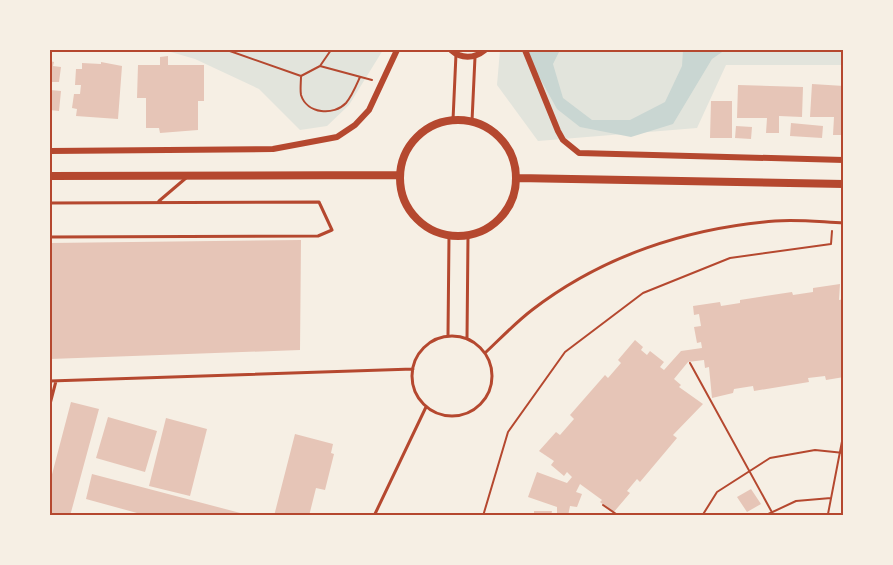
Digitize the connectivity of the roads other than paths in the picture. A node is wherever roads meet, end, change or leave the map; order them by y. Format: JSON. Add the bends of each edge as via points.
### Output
{"nodes":[{"id":1,"x":397,"y":50,"type":"edge"},
{"id":2,"x":485,"y":50,"type":"edge"},
{"id":3,"x":525,"y":50,"type":"edge"},
{"id":4,"x":453,"y":52,"type":"edge"},
{"id":5,"x":475,"y":56,"type":"junction"},
{"id":6,"x":453,"y":120,"type":"junction"},
{"id":7,"x":472,"y":121,"type":"junction"},
{"id":8,"x":50,"y":151,"type":"edge"},
{"id":9,"x":843,"y":160,"type":"edge"},
{"id":10,"x":400,"y":175,"type":"junction"},
{"id":11,"x":50,"y":176,"type":"edge"},
{"id":12,"x":187,"y":177,"type":"junction"},
{"id":13,"x":517,"y":178,"type":"junction"},
{"id":14,"x":843,"y":184,"type":"edge"},
{"id":15,"x":50,"y":203,"type":"edge"},
{"id":16,"x":157,"y":203,"type":"junction"},
{"id":17,"x":843,"y":223,"type":"edge"},
{"id":18,"x":449,"y":236,"type":"junction"},
{"id":19,"x":468,"y":236,"type":"junction"},
{"id":20,"x":50,"y":237,"type":"edge"},
{"id":21,"x":448,"y":336,"type":"junction"},
{"id":22,"x":466,"y":339,"type":"junction"},
{"id":23,"x":484,"y":353,"type":"junction"},
{"id":24,"x":413,"y":369,"type":"junction"},
{"id":25,"x":50,"y":381,"type":"edge"},
{"id":26,"x":56,"y":381,"type":"junction"},
{"id":27,"x":50,"y":405,"type":"edge"},
{"id":28,"x":426,"y":407,"type":"junction"},
{"id":29,"x":374,"y":516,"type":"edge"}],
"edges":[{"from":1,"to":8,"type":"street","via":[[369,110],[337,137],[273,149]]},
{"from":2,"to":5,"type":"street"},
{"from":3,"to":9,"type":"street","via":[[558,131],[579,153]]},
{"from":4,"to":5,"type":"street"},
{"from":4,"to":6,"type":"lane"},
{"from":5,"to":7,"type":"lane"},
{"from":6,"to":7,"type":"street"},
{"from":6,"to":10,"type":"street","via":[[430,128],[411,144]]},
{"from":7,"to":13,"type":"street","via":[[493,131],[509,148]]},
{"from":10,"to":12,"type":"street"},
{"from":10,"to":18,"type":"street","via":[[408,208],[433,231]]},
{"from":11,"to":12,"type":"street"},
{"from":12,"to":16,"type":"lane"},
{"from":13,"to":14,"type":"street"},
{"from":13,"to":19,"type":"street","via":[[514,194],[497,222]]},
{"from":15,"to":16,"type":"lane"},
{"from":16,"to":20,"type":"lane","via":[[319,202],[332,230],[318,236]]},
{"from":17,"to":23,"type":"lane","via":[[777,220],[704,231],[640,249],[596,269],[532,310]]},
{"from":18,"to":19,"type":"street"},
{"from":18,"to":21,"type":"lane"},
{"from":19,"to":22,"type":"lane"},
{"from":21,"to":22,"type":"lane"},
{"from":21,"to":24,"type":"lane","via":[[425,347]]},
{"from":22,"to":23,"type":"lane"},
{"from":23,"to":28,"type":"lane","via":[[492,375],[486,397],[479,405],[459,416],[436,413]]},
{"from":24,"to":26,"type":"lane"},
{"from":24,"to":28,"type":"lane","via":[[417,396]]},
{"from":25,"to":26,"type":"lane"},
{"from":26,"to":27,"type":"lane"},
{"from":28,"to":29,"type":"lane"}]}
